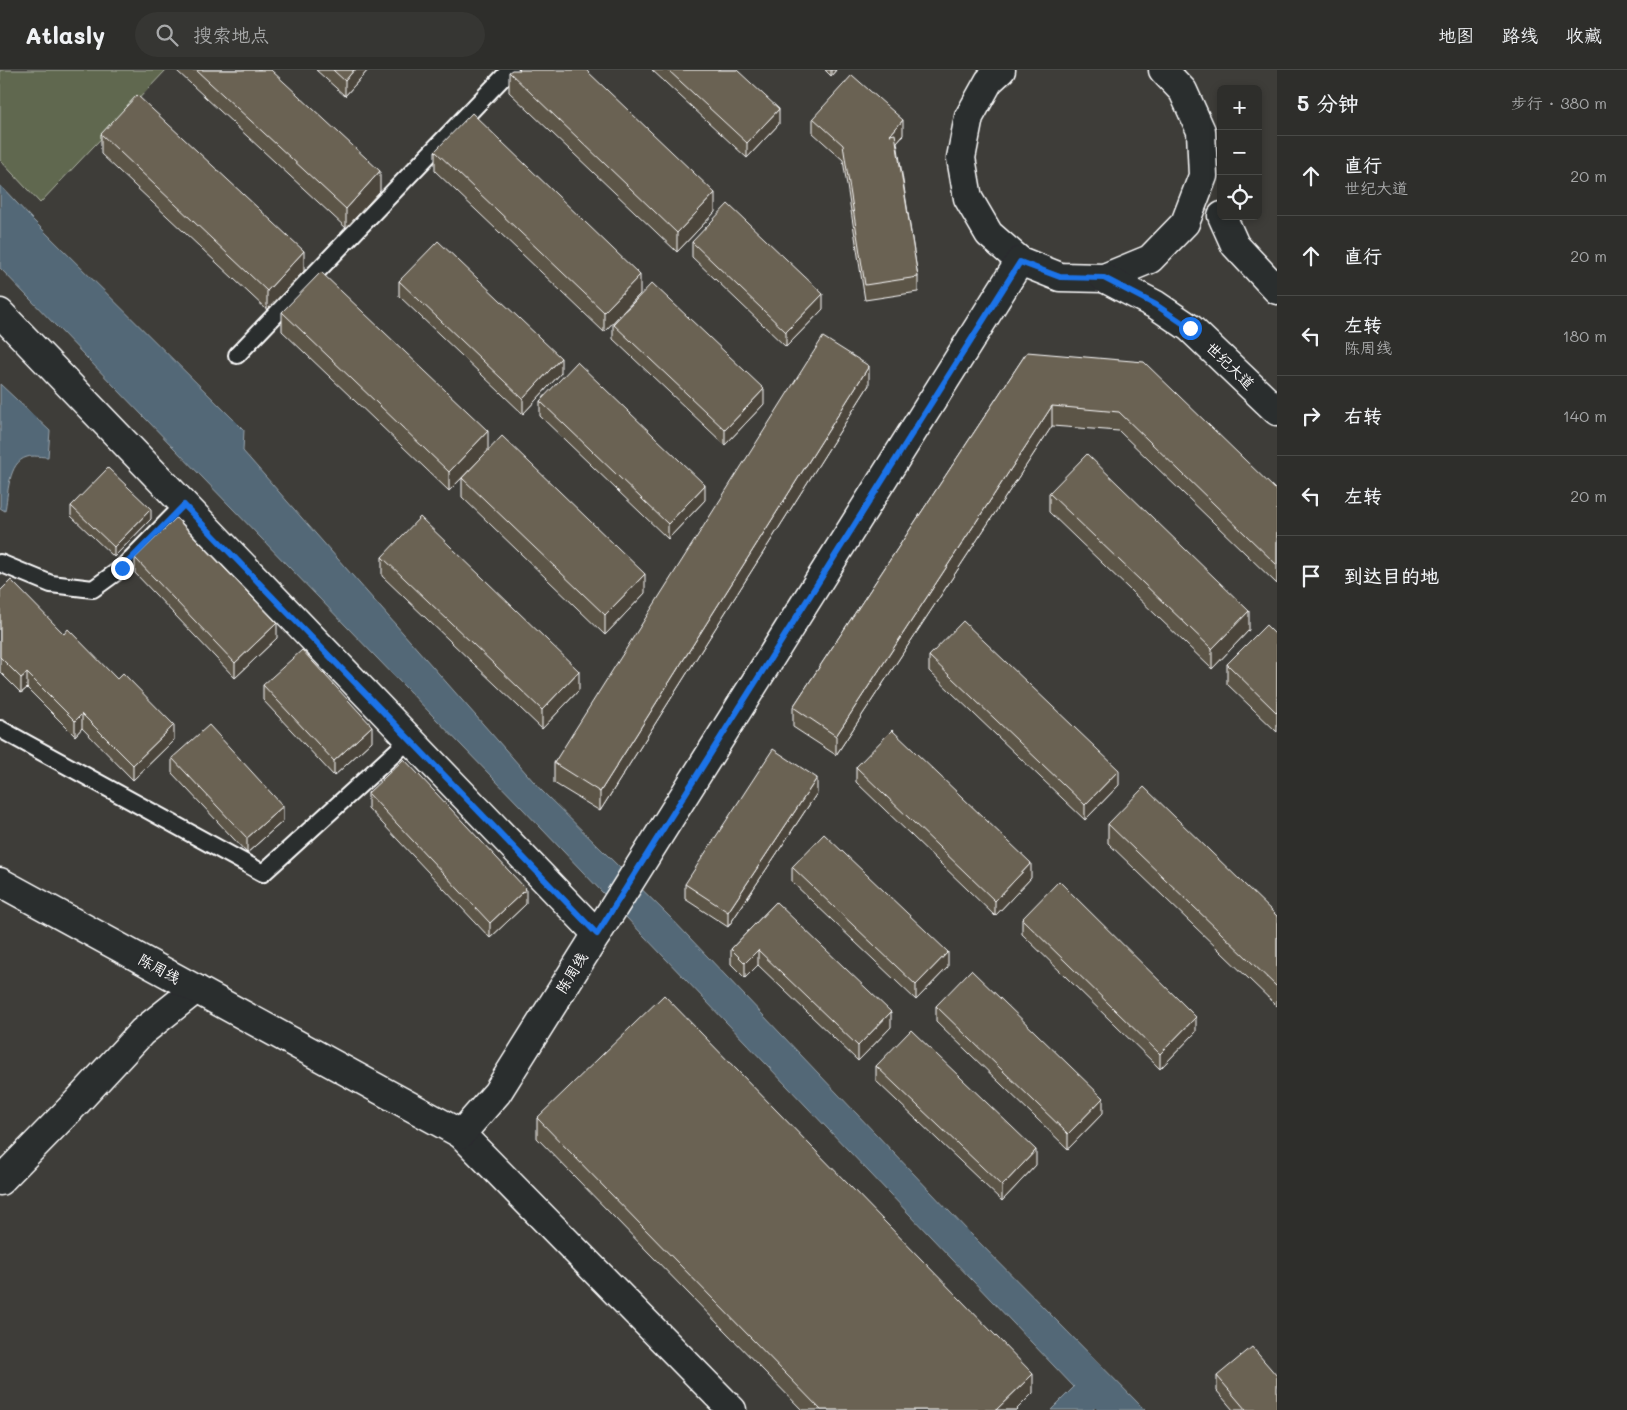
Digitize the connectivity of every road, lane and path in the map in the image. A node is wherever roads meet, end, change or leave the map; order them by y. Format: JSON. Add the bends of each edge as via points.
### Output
{"nodes":[{"id":1,"x":510,"y":70,"type":"edge"},
{"id":2,"x":1001,"y":70,"type":"edge"},
{"id":3,"x":1163,"y":70,"type":"edge"},
{"id":4,"x":1203,"y":176,"type":"junction"},
{"id":5,"x":1217,"y":206,"type":"edge"},
{"id":6,"x":1223,"y":220,"type":"edge"},
{"id":7,"x":1020,"y":262,"type":"junction"},
{"id":8,"x":1104,"y":278,"type":"junction"},
{"id":9,"x":1277,"y":290,"type":"edge"},
{"id":10,"x":0,"y":313,"type":"edge"},
{"id":11,"x":237,"y":355,"type":"dead end"},
{"id":12,"x":1277,"y":411,"type":"edge"},
{"id":13,"x":184,"y":505,"type":"junction"},
{"id":14,"x":0,"y":563,"type":"edge"},
{"id":15,"x":0,"y":729,"type":"edge"},
{"id":16,"x":410,"y":739,"type":"junction"},
{"id":17,"x":0,"y":882,"type":"edge"},
{"id":18,"x":597,"y":934,"type":"junction"},
{"id":19,"x":196,"y":990,"type":"junction"},
{"id":20,"x":461,"y":1134,"type":"junction"},
{"id":21,"x":0,"y":1181,"type":"edge"},
{"id":22,"x":732,"y":1410,"type":"edge"}],
"edges":[{"from":1,"to":11,"type":"lane"},
{"from":2,"to":7,"type":"main road","via":[[989,81],[968,117],[961,158],[968,198],[989,234]]},
{"from":3,"to":4,"type":"main road","via":[[1183,90],[1201,132]]},
{"from":4,"to":5,"type":"main road"},
{"from":4,"to":8,"type":"main road","via":[[1185,223],[1157,252],[1150,259]]},
{"from":6,"to":9,"type":"main road","via":[[1235,245]]},
{"from":7,"to":8,"type":"main road","via":[[1060,277]]},
{"from":7,"to":18,"type":"main road","name":"陈周线"},
{"from":8,"to":12,"type":"main road","name":"世纪大道","via":[[1156,305],[1190,328]]},
{"from":10,"to":13,"type":"main road"},
{"from":13,"to":14,"type":"lane","via":[[122,568],[93,589],[51,584]]},
{"from":13,"to":16,"type":"main road"},
{"from":15,"to":16,"type":"lane","via":[[263,873]]},
{"from":16,"to":18,"type":"main road"},
{"from":17,"to":19,"type":"main road","name":"陈周线"},
{"from":18,"to":20,"type":"main road","name":"陈周线","via":[[497,1093]]},
{"from":19,"to":20,"type":"main road","name":"陈周线"},
{"from":19,"to":21,"type":"main road","via":[[142,1032]]},
{"from":20,"to":22,"type":"main road"}]}
